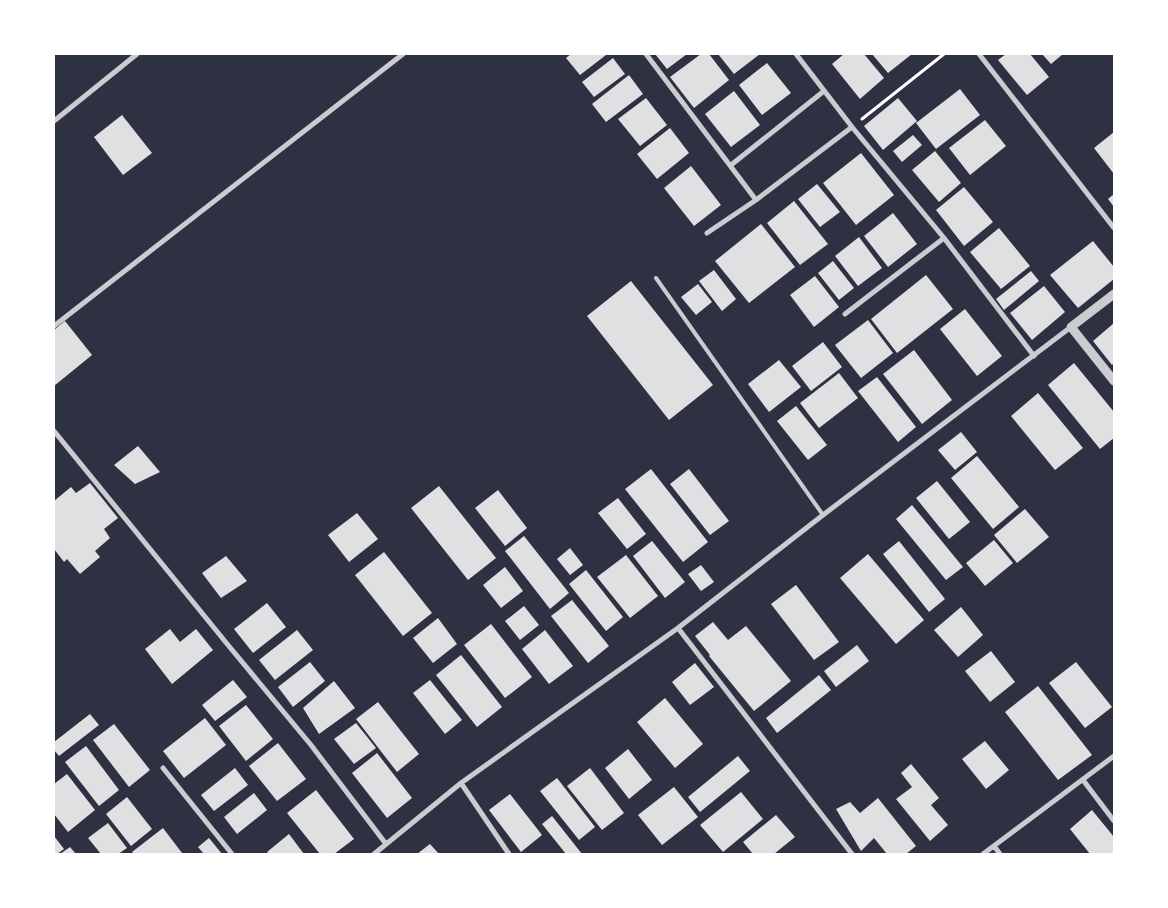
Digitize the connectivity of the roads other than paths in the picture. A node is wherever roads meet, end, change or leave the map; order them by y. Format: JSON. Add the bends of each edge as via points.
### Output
{"nodes":[{"id":1,"x":137,"y":54,"type":"edge"},
{"id":2,"x":403,"y":54,"type":"edge"},
{"id":3,"x":646,"y":54,"type":"edge"},
{"id":4,"x":796,"y":54,"type":"edge"},
{"id":5,"x":979,"y":54,"type":"edge"},
{"id":6,"x":824,"y":91,"type":"junction"},
{"id":7,"x":54,"y":121,"type":"edge"},
{"id":8,"x":852,"y":127,"type":"junction"},
{"id":9,"x":731,"y":165,"type":"junction"},
{"id":10,"x":756,"y":200,"type":"junction"},
{"id":11,"x":1114,"y":228,"type":"edge"},
{"id":12,"x":707,"y":233,"type":"dead end"},
{"id":13,"x":944,"y":238,"type":"junction"},
{"id":14,"x":656,"y":278,"type":"dead end"},
{"id":15,"x":1114,"y":294,"type":"edge"},
{"id":16,"x":845,"y":314,"type":"dead end"},
{"id":17,"x":54,"y":326,"type":"edge"},
{"id":18,"x":1071,"y":327,"type":"junction"},
{"id":19,"x":1034,"y":356,"type":"junction"},
{"id":20,"x":1114,"y":381,"type":"edge"},
{"id":21,"x":54,"y":431,"type":"edge"},
{"id":22,"x":823,"y":515,"type":"junction"},
{"id":23,"x":678,"y":628,"type":"junction"},
{"id":24,"x":1114,"y":756,"type":"edge"},
{"id":25,"x":163,"y":768,"type":"dead end"},
{"id":26,"x":1083,"y":780,"type":"junction"},
{"id":27,"x":461,"y":783,"type":"junction"},
{"id":28,"x":1114,"y":820,"type":"edge"},
{"id":29,"x":386,"y":844,"type":"junction"},
{"id":30,"x":994,"y":846,"type":"junction"},
{"id":31,"x":232,"y":854,"type":"edge"},
{"id":32,"x":374,"y":854,"type":"edge"},
{"id":33,"x":509,"y":854,"type":"edge"},
{"id":34,"x":852,"y":854,"type":"edge"},
{"id":35,"x":983,"y":854,"type":"edge"},
{"id":36,"x":1000,"y":854,"type":"edge"}],
"edges":[{"from":1,"to":7,"type":"street"},
{"from":2,"to":17,"type":"street"},
{"from":3,"to":9,"type":"street"},
{"from":4,"to":6,"type":"street"},
{"from":5,"to":11,"type":"street"},
{"from":6,"to":8,"type":"street"},
{"from":6,"to":9,"type":"street"},
{"from":8,"to":10,"type":"street"},
{"from":8,"to":13,"type":"street"},
{"from":9,"to":10,"type":"street"},
{"from":10,"to":12,"type":"street"},
{"from":13,"to":16,"type":"street"},
{"from":13,"to":19,"type":"street"},
{"from":14,"to":22,"type":"lane"},
{"from":15,"to":18,"type":"street"},
{"from":18,"to":19,"type":"street"},
{"from":18,"to":20,"type":"street"},
{"from":19,"to":22,"type":"street"},
{"from":21,"to":29,"type":"street","via":[[311,746]]},
{"from":22,"to":23,"type":"street"},
{"from":23,"to":27,"type":"street"},
{"from":23,"to":34,"type":"street"},
{"from":24,"to":26,"type":"street"},
{"from":25,"to":31,"type":"street"},
{"from":26,"to":28,"type":"street"},
{"from":26,"to":30,"type":"street"},
{"from":27,"to":29,"type":"street"},
{"from":27,"to":33,"type":"street"},
{"from":29,"to":32,"type":"street"},
{"from":30,"to":35,"type":"street"},
{"from":30,"to":36,"type":"street"}]}
